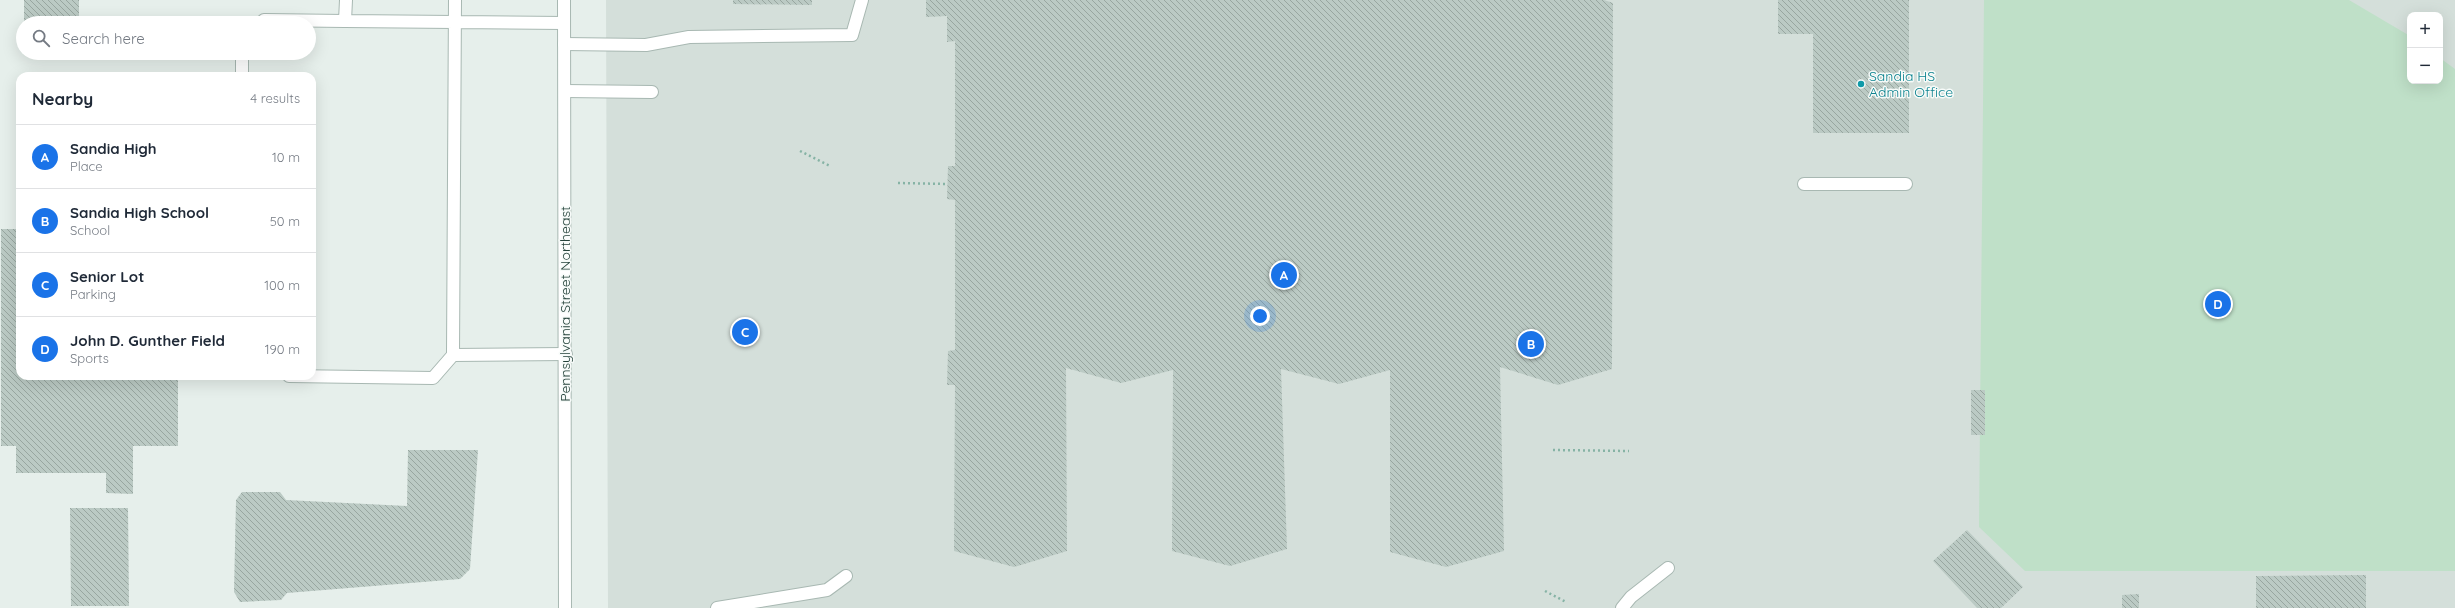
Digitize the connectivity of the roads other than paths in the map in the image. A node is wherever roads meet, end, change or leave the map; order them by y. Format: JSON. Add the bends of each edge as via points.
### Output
{"nodes":[{"id":1,"x":346,"y":0,"type":"edge"},
{"id":2,"x":455,"y":0,"type":"edge"},
{"id":3,"x":564,"y":0,"type":"edge"},
{"id":4,"x":862,"y":0,"type":"edge"},
{"id":5,"x":316,"y":21,"type":"edge"},
{"id":6,"x":345,"y":21,"type":"junction"},
{"id":7,"x":454,"y":22,"type":"junction"},
{"id":8,"x":564,"y":23,"type":"junction"},
{"id":9,"x":564,"y":44,"type":"junction"},
{"id":10,"x":242,"y":60,"type":"edge"},
{"id":11,"x":242,"y":72,"type":"edge"},
{"id":12,"x":565,"y":91,"type":"junction"},
{"id":13,"x":652,"y":92,"type":"dead end"},
{"id":14,"x":1804,"y":184,"type":"dead end"},
{"id":15,"x":1906,"y":184,"type":"dead end"},
{"id":16,"x":566,"y":354,"type":"junction"},
{"id":17,"x":453,"y":355,"type":"junction"},
{"id":18,"x":316,"y":376,"type":"edge"},
{"id":19,"x":1668,"y":568,"type":"dead end"},
{"id":20,"x":846,"y":576,"type":"dead end"},
{"id":21,"x":565,"y":608,"type":"edge"},
{"id":22,"x":717,"y":608,"type":"edge"},
{"id":23,"x":1622,"y":608,"type":"edge"}],
"edges":[{"from":1,"to":6,"type":"street"},
{"from":2,"to":7,"type":"street"},
{"from":3,"to":8,"type":"street","name":"Pennsylvania Street Northeast"},
{"from":4,"to":9,"type":"street","via":[[852,35],[689,38],[646,45]]},
{"from":5,"to":6,"type":"street"},
{"from":6,"to":7,"type":"street"},
{"from":7,"to":8,"type":"street"},
{"from":7,"to":17,"type":"street"},
{"from":8,"to":9,"type":"street","name":"Pennsylvania Street Northeast"},
{"from":9,"to":12,"type":"street","name":"Pennsylvania Street Northeast"},
{"from":10,"to":11,"type":"street"},
{"from":12,"to":13,"type":"street"},
{"from":12,"to":16,"type":"street","name":"Pennsylvania Street Northeast"},
{"from":14,"to":15,"type":"street"},
{"from":16,"to":17,"type":"street"},
{"from":16,"to":21,"type":"street","name":"Pennsylvania Street Northeast"},
{"from":17,"to":18,"type":"street","via":[[433,378]]},
{"from":19,"to":23,"type":"street","via":[[1631,597]]},
{"from":20,"to":22,"type":"street","via":[[827,590]]}]}
